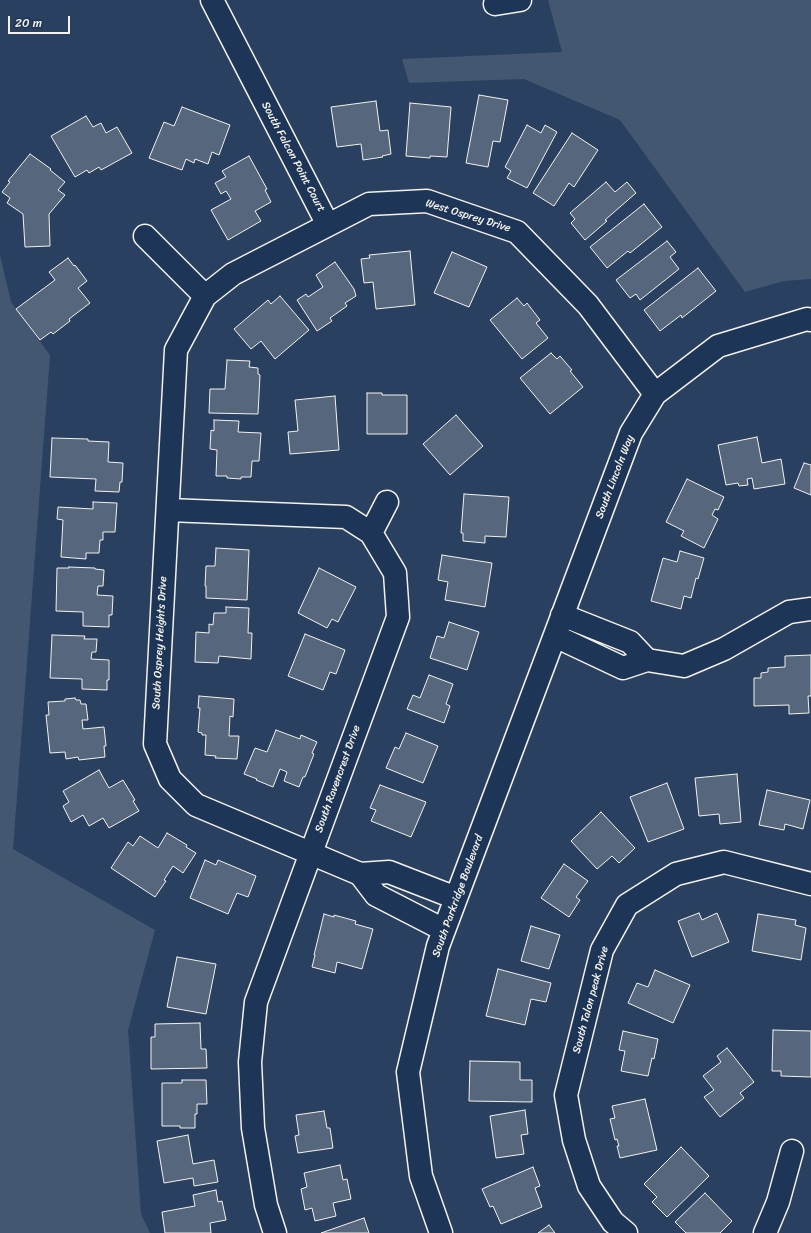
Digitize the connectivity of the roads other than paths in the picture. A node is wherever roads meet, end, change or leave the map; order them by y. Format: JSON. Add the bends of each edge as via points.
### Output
{"nodes":[{"id":1,"x":212,"y":0,"type":"edge"},
{"id":2,"x":520,"y":0,"type":"edge"},
{"id":3,"x":495,"y":4,"type":"dead end"},
{"id":4,"x":328,"y":225,"type":"junction"},
{"id":5,"x":145,"y":236,"type":"dead end"},
{"id":6,"x":205,"y":296,"type":"junction"},
{"id":7,"x":811,"y":320,"type":"edge"},
{"id":8,"x":655,"y":394,"type":"junction"},
{"id":9,"x":388,"y":502,"type":"dead end"},
{"id":10,"x":168,"y":510,"type":"junction"},
{"id":11,"x":371,"y":533,"type":"junction"},
{"id":12,"x":811,"y":609,"type":"edge"},
{"id":13,"x":562,"y":616,"type":"junction"},
{"id":14,"x":555,"y":636,"type":"junction"},
{"id":15,"x":647,"y":660,"type":"junction"},
{"id":16,"x":312,"y":853,"type":"junction"},
{"id":17,"x":360,"y":874,"type":"junction"},
{"id":18,"x":811,"y":884,"type":"edge"},
{"id":19,"x":456,"y":898,"type":"junction"},
{"id":20,"x":444,"y":930,"type":"junction"},
{"id":21,"x":792,"y":1151,"type":"dead end"},
{"id":22,"x":275,"y":1233,"type":"edge"},
{"id":23,"x":441,"y":1233,"type":"edge"},
{"id":24,"x":626,"y":1233,"type":"edge"},
{"id":25,"x":765,"y":1233,"type":"edge"}],
"edges":[{"from":1,"to":4,"type":"street","name":"South Falcon Point Court"},
{"from":2,"to":3,"type":"street"},
{"from":4,"to":6,"type":"street","name":"West Osprey Drive","via":[[233,274]]},
{"from":4,"to":8,"type":"street","name":"West Osprey Drive","via":[[369,204],[426,201],[517,232],[588,305]]},
{"from":5,"to":6,"type":"street"},
{"from":6,"to":10,"type":"street","name":"South Osprey Heights Drive","via":[[176,350]]},
{"from":7,"to":8,"type":"street","name":"South Lincoln Way","via":[[807,319],[718,346]]},
{"from":8,"to":13,"type":"street","name":"South Lincoln Way","via":[[631,433]]},
{"from":9,"to":11,"type":"street"},
{"from":10,"to":11,"type":"street","name":"South Ravencrest Drive","via":[[346,517]]},
{"from":10,"to":16,"type":"street","name":"South Osprey Heights Drive","via":[[155,744],[170,779],[196,804]]},
{"from":11,"to":16,"type":"street","name":"South Ravencrest Drive","via":[[395,573],[398,616]]},
{"from":12,"to":15,"type":"street","via":[[789,612],[724,649],[684,666]]},
{"from":13,"to":14,"type":"street","name":"South Parkridge Boulevard"},
{"from":13,"to":15,"type":"street","via":[[630,642]]},
{"from":14,"to":15,"type":"street","via":[[623,668]]},
{"from":14,"to":19,"type":"street","name":"South Parkridge Boulevard"},
{"from":16,"to":17,"type":"street","name":"South Osprey Heights Drive"},
{"from":16,"to":22,"type":"street","name":"South Ravencrest Drive","via":[[256,1002],[250,1062],[253,1128],[266,1205]]},
{"from":17,"to":19,"type":"street","name":"South Osprey Heights Drive","via":[[389,872]]},
{"from":17,"to":20,"type":"street","name":"South Osprey Heights Drive","via":[[376,895]]},
{"from":18,"to":24,"type":"street","name":"South Talon peak Drive","via":[[724,862],[676,874],[627,904],[602,950],[566,1095],[574,1140],[588,1186],[613,1222]]},
{"from":19,"to":20,"type":"street","name":"South Parkridge Boulevard"},
{"from":20,"to":23,"type":"street","name":"South Parkridge Boulevard","via":[[408,1072],[421,1176]]},
{"from":21,"to":25,"type":"street","via":[[778,1202]]}]}
